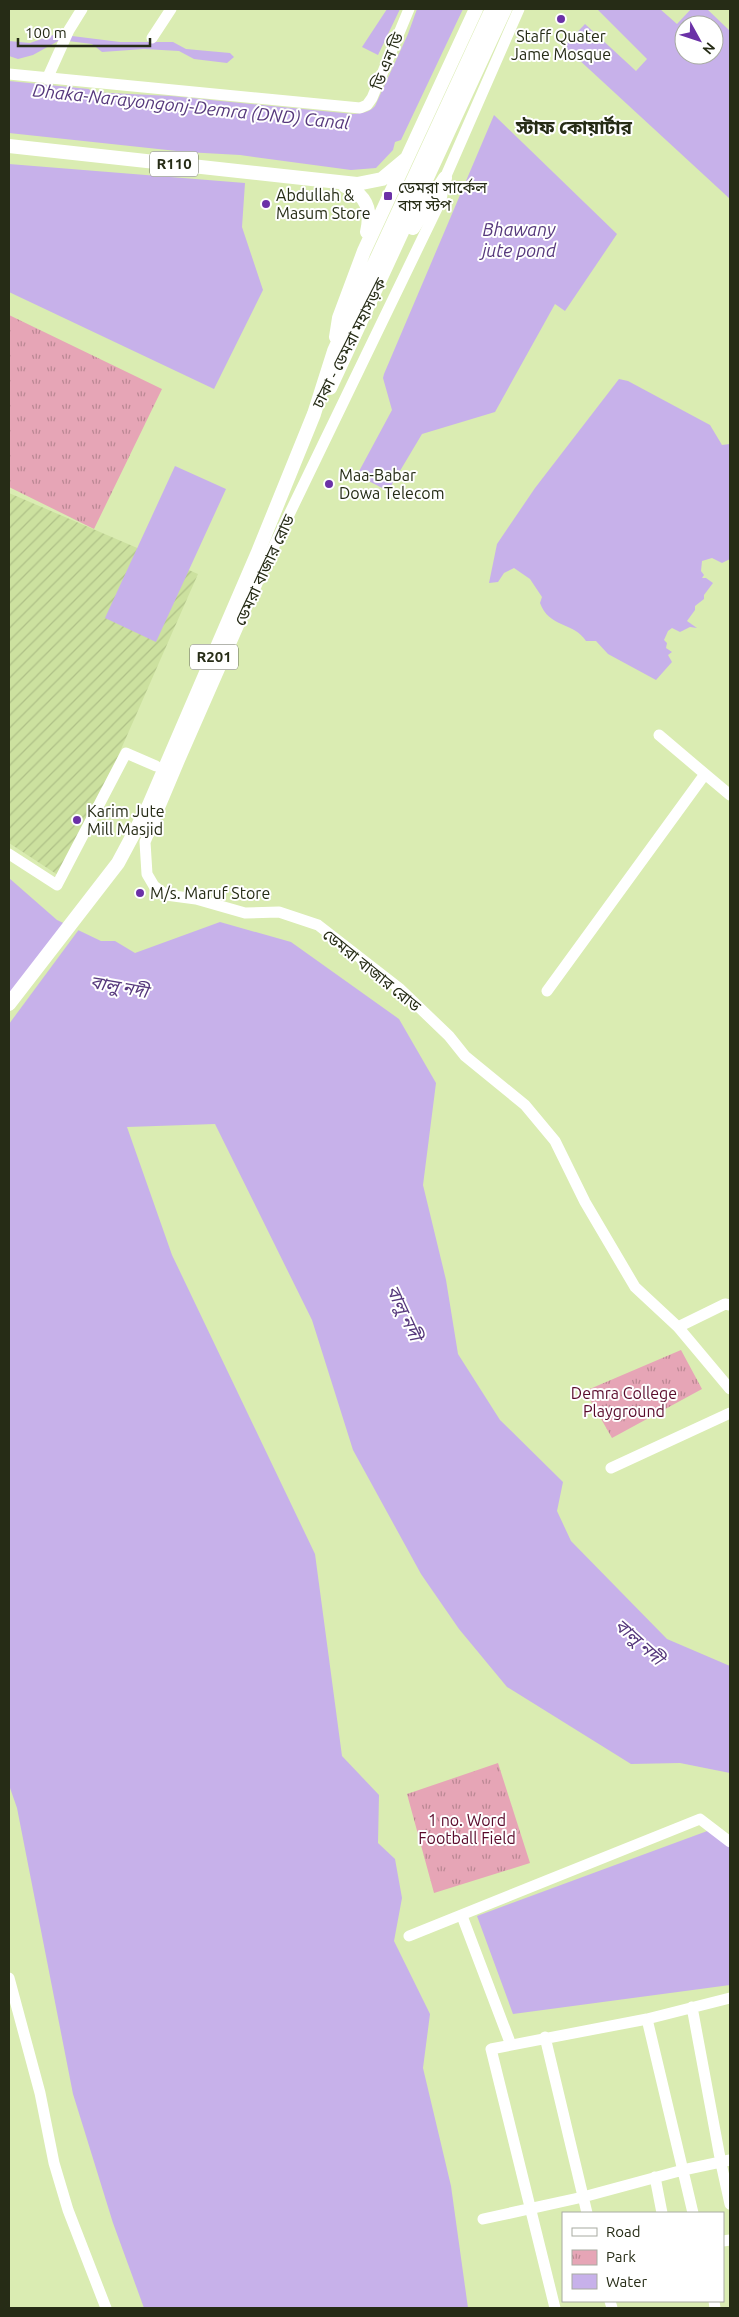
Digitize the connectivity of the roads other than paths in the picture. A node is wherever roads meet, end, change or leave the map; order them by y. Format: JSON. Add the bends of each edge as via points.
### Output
{"nodes":[{"id":1,"x":82,"y":9,"type":"edge"},
{"id":2,"x":171,"y":9,"type":"edge"},
{"id":3,"x":408,"y":9,"type":"edge"},
{"id":4,"x":476,"y":9,"type":"edge"},
{"id":5,"x":492,"y":9,"type":"edge"},
{"id":6,"x":505,"y":9,"type":"edge"},
{"id":7,"x":519,"y":9,"type":"edge"},
{"id":8,"x":152,"y":38,"type":"dead end"},
{"id":9,"x":9,"y":74,"type":"edge"},
{"id":10,"x":48,"y":79,"type":"junction"},
{"id":11,"x":9,"y":146,"type":"edge"},
{"id":12,"x":406,"y":159,"type":"junction"},
{"id":13,"x":445,"y":178,"type":"junction"},
{"id":14,"x":340,"y":183,"type":"junction"},
{"id":15,"x":364,"y":250,"type":"junction"},
{"id":16,"x":384,"y":274,"type":"junction"},
{"id":17,"x":334,"y":350,"type":"junction"},
{"id":18,"x":314,"y":414,"type":"junction"},
{"id":19,"x":659,"y":735,"type":"dead end"},
{"id":20,"x":156,"y":766,"type":"dead end"},
{"id":21,"x":705,"y":774,"type":"junction"},
{"id":22,"x":730,"y":795,"type":"edge"},
{"id":23,"x":9,"y":854,"type":"edge"},
{"id":24,"x":547,"y":991,"type":"dead end"},
{"id":25,"x":9,"y":1004,"type":"edge"},
{"id":26,"x":730,"y":1305,"type":"edge"},
{"id":27,"x":678,"y":1327,"type":"junction"},
{"id":28,"x":730,"y":1389,"type":"edge"},
{"id":29,"x":730,"y":1413,"type":"edge"},
{"id":30,"x":611,"y":1468,"type":"dead end"},
{"id":31,"x":730,"y":1842,"type":"edge"},
{"id":32,"x":462,"y":1916,"type":"junction"},
{"id":33,"x":409,"y":1936,"type":"dead end"},
{"id":34,"x":9,"y":1978,"type":"edge"},
{"id":35,"x":730,"y":1998,"type":"edge"},
{"id":36,"x":692,"y":2007,"type":"junction"},
{"id":37,"x":647,"y":2019,"type":"junction"},
{"id":38,"x":545,"y":2037,"type":"junction"},
{"id":39,"x":511,"y":2044,"type":"junction"},
{"id":40,"x":725,"y":2162,"type":"edge"},
{"id":41,"x":683,"y":2170,"type":"junction"},
{"id":42,"x":655,"y":2177,"type":"junction"},
{"id":43,"x":583,"y":2197,"type":"junction"},
{"id":44,"x":730,"y":2204,"type":"edge"},
{"id":45,"x":532,"y":2209,"type":"junction"},
{"id":46,"x":587,"y":2212,"type":"edge"},
{"id":47,"x":662,"y":2212,"type":"edge"},
{"id":48,"x":693,"y":2212,"type":"edge"},
{"id":49,"x":483,"y":2219,"type":"dead end"},
{"id":50,"x":562,"y":2285,"type":"edge"},
{"id":51,"x":551,"y":2289,"type":"junction"},
{"id":52,"x":106,"y":2308,"type":"edge"},
{"id":53,"x":556,"y":2308,"type":"edge"}],
"edges":[{"from":1,"to":10,"type":"street","via":[[68,32]]},
{"from":2,"to":8,"type":"street"},
{"from":3,"to":10,"type":"street","name":"ডি এন ডি","via":[[372,98],[360,108]]},
{"from":4,"to":12,"type":"main road"},
{"from":5,"to":17,"type":"main road","name":"ঢাকা - ডেমরা মহাসড়ক"},
{"from":6,"to":16,"type":"main road","name":"ঢাকা - ডেমরা মহাসড়ক"},
{"from":7,"to":13,"type":"street","name":"ডেমরা বাজার রোড"},
{"from":9,"to":10,"type":"street"},
{"from":11,"to":14,"type":"main road","number":"R110"},
{"from":12,"to":14,"type":"main road","number":"R110","via":[[392,173],[374,182]]},
{"from":12,"to":15,"type":"main road"},
{"from":13,"to":16,"type":"main road"},
{"from":13,"to":27,"type":"street","name":"ডেমরা বাজার রোড","via":[[441,200],[270,554],[180,759],[145,842],[147,874],[154,886],[166,895],[196,899],[245,913],[279,912],[318,925],[399,988],[465,1056],[525,1105],[555,1141],[585,1202],[635,1287]]},
{"from":14,"to":15,"type":"main road","number":"R110","via":[[362,195],[367,203],[370,218]]},
{"from":15,"to":17,"type":"main road","via":[[338,318]]},
{"from":16,"to":18,"type":"main road","name":"ঢাকা - ডেমরা মহাসড়ক","via":[[330,388]]},
{"from":17,"to":18,"type":"main road","name":"ঢাকা - ডেমরা মহাসড়ক"},
{"from":18,"to":25,"type":"main road","number":"R201","via":[[214,658],[149,805],[118,862]]},
{"from":19,"to":21,"type":"street"},
{"from":20,"to":23,"type":"street","via":[[126,753],[58,885]]},
{"from":21,"to":22,"type":"street"},
{"from":21,"to":24,"type":"street"},
{"from":26,"to":27,"type":"street","via":[[725,1304]]},
{"from":27,"to":28,"type":"street","name":"ডেমরা বাজার রোড"},
{"from":29,"to":30,"type":"street"},
{"from":31,"to":32,"type":"street","via":[[700,1819]]},
{"from":32,"to":33,"type":"street"},
{"from":32,"to":39,"type":"street"},
{"from":34,"to":52,"type":"street","via":[[68,2210]]},
{"from":35,"to":36,"type":"street"},
{"from":36,"to":37,"type":"street"},
{"from":36,"to":40,"type":"street"},
{"from":37,"to":38,"type":"street"},
{"from":37,"to":41,"type":"street"},
{"from":38,"to":39,"type":"street"},
{"from":38,"to":43,"type":"street"},
{"from":39,"to":45,"type":"street","via":[[491,2049]]},
{"from":40,"to":41,"type":"street"},
{"from":40,"to":44,"type":"street"},
{"from":41,"to":42,"type":"street"},
{"from":41,"to":48,"type":"street"},
{"from":42,"to":43,"type":"street"},
{"from":42,"to":47,"type":"street"},
{"from":43,"to":45,"type":"street"},
{"from":43,"to":46,"type":"street"},
{"from":45,"to":49,"type":"street"},
{"from":45,"to":51,"type":"street"},
{"from":50,"to":51,"type":"street"},
{"from":51,"to":53,"type":"street"}]}
